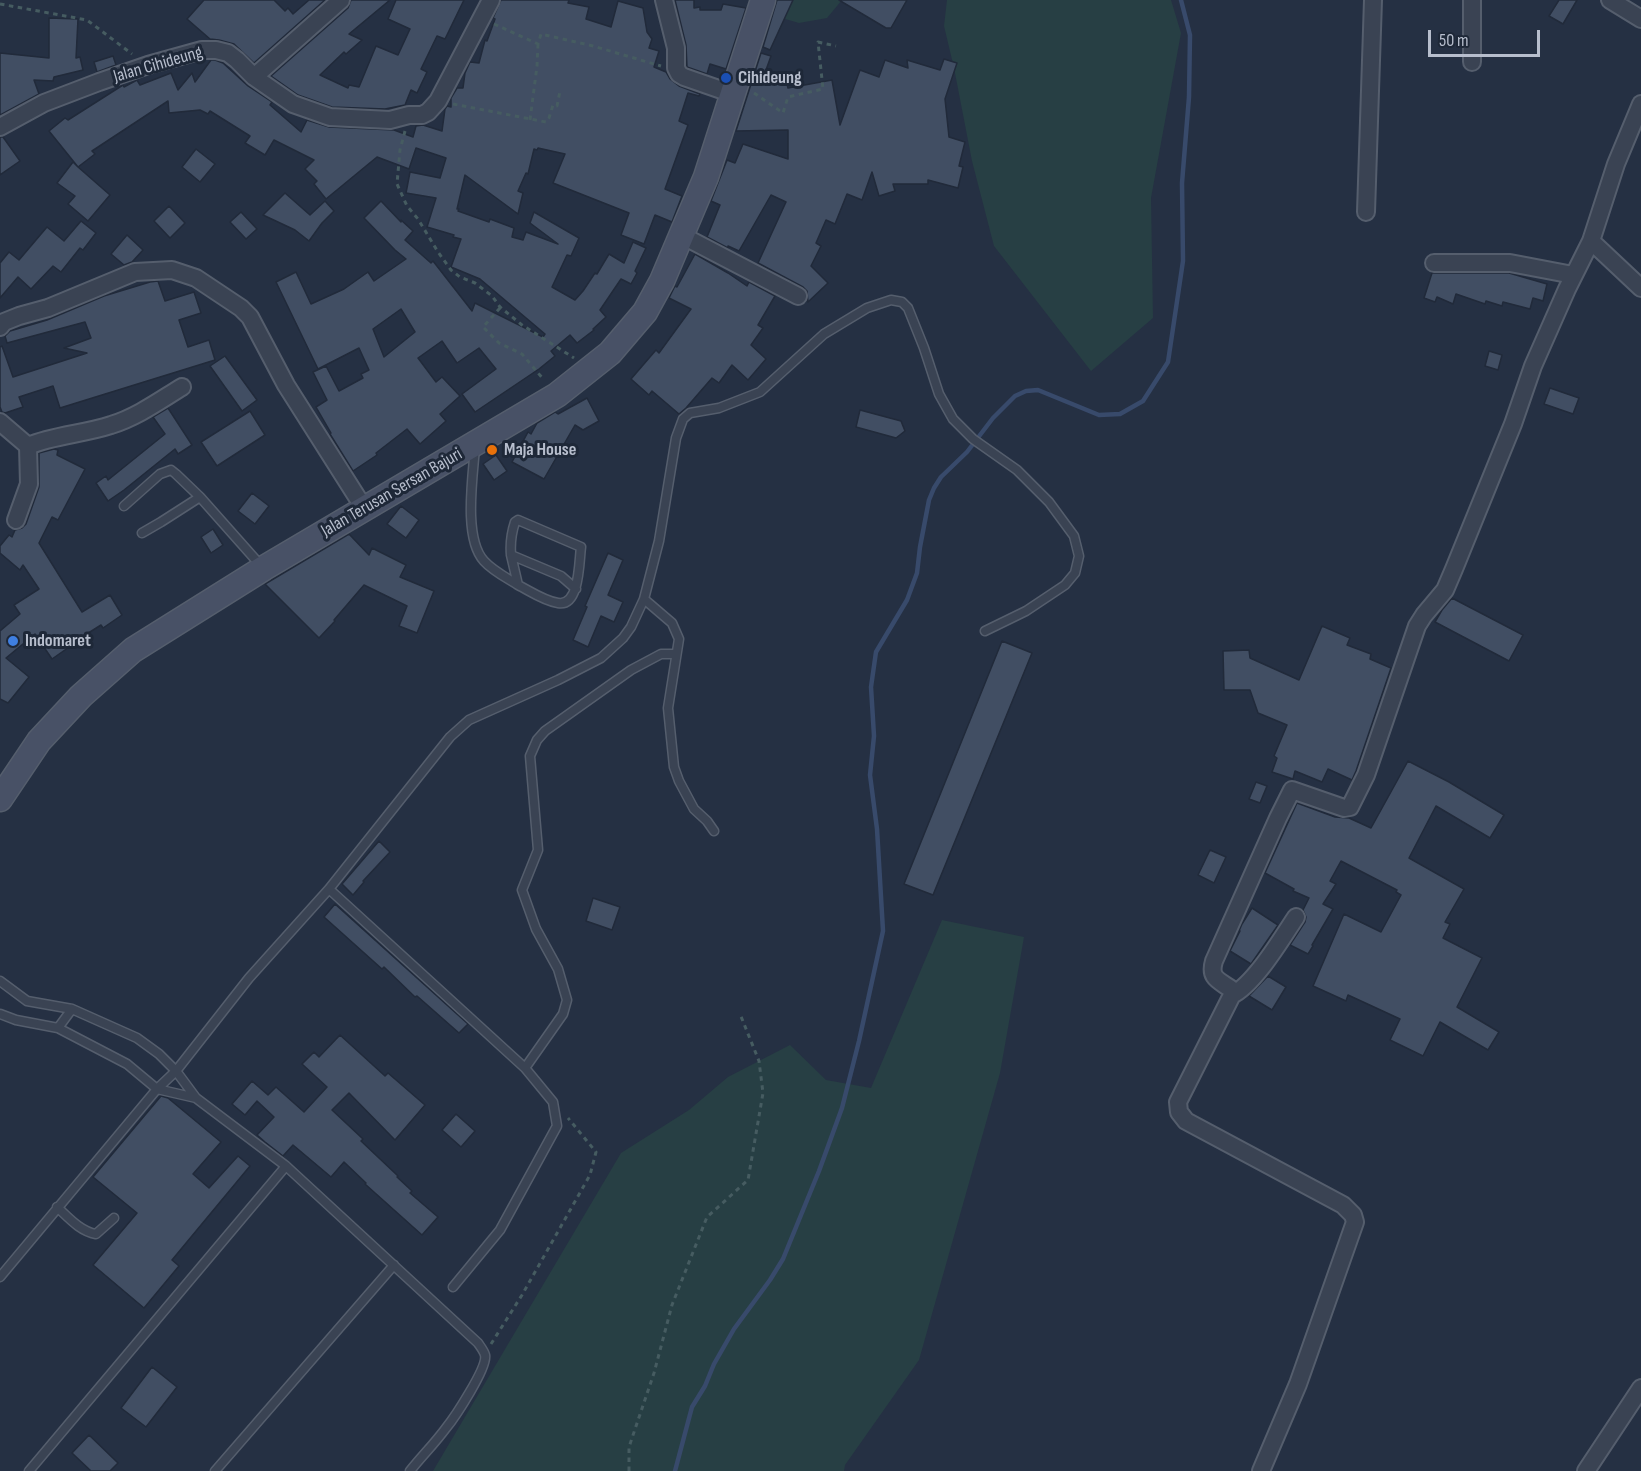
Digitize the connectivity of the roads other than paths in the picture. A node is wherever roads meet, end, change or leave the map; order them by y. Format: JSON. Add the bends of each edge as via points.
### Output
{"nodes":[{"id":1,"x":341,"y":0,"type":"edge"},
{"id":2,"x":490,"y":0,"type":"edge"},
{"id":3,"x":664,"y":0,"type":"edge"},
{"id":4,"x":763,"y":0,"type":"edge"},
{"id":5,"x":1373,"y":0,"type":"edge"},
{"id":6,"x":1472,"y":0,"type":"edge"},
{"id":7,"x":1610,"y":0,"type":"edge"},
{"id":8,"x":1641,"y":20,"type":"edge"},
{"id":9,"x":1472,"y":62,"type":"dead end"},
{"id":10,"x":255,"y":77,"type":"junction"},
{"id":11,"x":735,"y":87,"type":"junction"},
{"id":12,"x":1641,"y":104,"type":"edge"},
{"id":13,"x":0,"y":127,"type":"edge"},
{"id":14,"x":1366,"y":212,"type":"dead end"},
{"id":15,"x":681,"y":235,"type":"junction"},
{"id":16,"x":1591,"y":241,"type":"junction"},
{"id":17,"x":1434,"y":263,"type":"dead end"},
{"id":18,"x":1573,"y":275,"type":"junction"},
{"id":19,"x":1641,"y":288,"type":"edge"},
{"id":20,"x":798,"y":296,"type":"dead end"},
{"id":21,"x":0,"y":327,"type":"edge"},
{"id":22,"x":182,"y":387,"type":"dead end"},
{"id":23,"x":0,"y":422,"type":"edge"},
{"id":24,"x":475,"y":444,"type":"junction"},
{"id":25,"x":28,"y":446,"type":"junction"},
{"id":26,"x":200,"y":497,"type":"junction"},
{"id":27,"x":124,"y":506,"type":"dead end"},
{"id":28,"x":364,"y":508,"type":"junction"},
{"id":29,"x":16,"y":520,"type":"dead end"},
{"id":30,"x":142,"y":533,"type":"dead end"},
{"id":31,"x":511,"y":555,"type":"junction"},
{"id":32,"x":264,"y":568,"type":"junction"},
{"id":33,"x":518,"y":585,"type":"junction"},
{"id":34,"x":576,"y":589,"type":"junction"},
{"id":35,"x":644,"y":599,"type":"junction"},
{"id":36,"x":985,"y":631,"type":"dead end"},
{"id":37,"x":676,"y":654,"type":"junction"},
{"id":38,"x":0,"y":799,"type":"edge"},
{"id":39,"x":714,"y":831,"type":"dead end"},
{"id":40,"x":329,"y":889,"type":"junction"},
{"id":41,"x":1296,"y":917,"type":"dead end"},
{"id":42,"x":0,"y":981,"type":"edge"},
{"id":43,"x":1232,"y":995,"type":"junction"},
{"id":44,"x":72,"y":1009,"type":"junction"},
{"id":45,"x":0,"y":1014,"type":"edge"},
{"id":46,"x":58,"y":1028,"type":"junction"},
{"id":47,"x":525,"y":1068,"type":"junction"},
{"id":48,"x":176,"y":1071,"type":"junction"},
{"id":49,"x":157,"y":1089,"type":"junction"},
{"id":50,"x":196,"y":1098,"type":"junction"},
{"id":51,"x":286,"y":1166,"type":"junction"},
{"id":52,"x":57,"y":1207,"type":"junction"},
{"id":53,"x":114,"y":1218,"type":"dead end"},
{"id":54,"x":394,"y":1265,"type":"junction"},
{"id":55,"x":0,"y":1277,"type":"edge"},
{"id":56,"x":453,"y":1287,"type":"dead end"},
{"id":57,"x":1641,"y":1388,"type":"edge"},
{"id":58,"x":29,"y":1471,"type":"edge"},
{"id":59,"x":215,"y":1471,"type":"edge"},
{"id":60,"x":411,"y":1471,"type":"edge"},
{"id":61,"x":1261,"y":1471,"type":"edge"},
{"id":62,"x":1586,"y":1471,"type":"edge"}],
"edges":[{"from":1,"to":10,"type":"street"},
{"from":2,"to":10,"type":"street","name":"Jalan Cihideung","via":[[438,101],[422,115],[390,120],[330,117],[293,104]]},
{"from":3,"to":11,"type":"street","via":[[679,74]]},
{"from":4,"to":11,"type":"main road","name":"Jalan Terusan Sersan Bajuri"},
{"from":5,"to":14,"type":"street"},
{"from":6,"to":9,"type":"street"},
{"from":7,"to":8,"type":"street"},
{"from":10,"to":13,"type":"street","name":"Jalan Cihideung","via":[[228,53],[202,50],[44,103]]},
{"from":11,"to":15,"type":"main road","name":"Jalan Terusan Sersan Bajuri","via":[[706,177]]},
{"from":12,"to":16,"type":"street"},
{"from":15,"to":20,"type":"street"},
{"from":15,"to":24,"type":"main road","name":"Jalan Terusan Sersan Bajuri","via":[[645,312],[609,354],[557,395]]},
{"from":16,"to":18,"type":"street"},
{"from":16,"to":19,"type":"street"},
{"from":17,"to":18,"type":"street","via":[[1510,263]]},
{"from":18,"to":43,"type":"street","via":[[1445,590],[1416,626],[1366,776],[1350,807],[1292,790],[1278,818],[1211,970],[1231,989]]},
{"from":21,"to":28,"type":"street","via":[[4,322],[135,272],[172,270],[196,278],[250,317],[286,385]]},
{"from":22,"to":25,"type":"street","via":[[145,411],[111,425]]},
{"from":23,"to":25,"type":"street"},
{"from":24,"to":28,"type":"main road","name":"Jalan Terusan Sersan Bajuri"},
{"from":24,"to":33,"type":"lane","via":[[471,524],[477,549],[485,562]]},
{"from":25,"to":29,"type":"street","via":[[29,483]]},
{"from":26,"to":27,"type":"lane","via":[[171,470],[160,474]]},
{"from":26,"to":30,"type":"lane"},
{"from":26,"to":32,"type":"lane"},
{"from":28,"to":32,"type":"main road","name":"Jalan Terusan Sersan Bajuri"},
{"from":31,"to":33,"type":"lane"},
{"from":31,"to":34,"type":"lane","via":[[561,576]]},
{"from":31,"to":34,"type":"lane","via":[[511,535],[518,520],[581,547]]},
{"from":32,"to":38,"type":"main road","name":"Jalan Terusan Sersan Bajuri","via":[[133,650],[81,696],[39,741]]},
{"from":33,"to":34,"type":"lane","via":[[561,604]]},
{"from":35,"to":36,"type":"lane","via":[[683,418],[760,392],[824,334],[867,308],[891,300],[908,308],[939,394],[953,419],[973,439],[1017,470],[1049,502],[1074,536],[1079,556],[1075,573],[1065,585],[1026,611]]},
{"from":35,"to":37,"type":"lane","via":[[677,631]]},
{"from":35,"to":40,"type":"lane","via":[[623,638],[601,658],[469,720],[450,737]]},
{"from":37,"to":39,"type":"lane","via":[[668,708],[674,767],[694,809]]},
{"from":37,"to":47,"type":"lane","via":[[661,654],[631,670],[545,732],[530,756],[538,850],[522,890],[536,929],[558,969],[567,1000],[563,1014]]},
{"from":40,"to":47,"type":"lane"},
{"from":40,"to":48,"type":"lane","via":[[249,978]]},
{"from":41,"to":43,"type":"street","via":[[1272,953],[1241,990]]},
{"from":42,"to":44,"type":"lane","via":[[27,1001]]},
{"from":43,"to":61,"type":"street","via":[[1178,1102],[1179,1112],[1186,1120],[1343,1205],[1355,1222],[1298,1384]]},
{"from":44,"to":46,"type":"lane"},
{"from":44,"to":48,"type":"lane","via":[[137,1038]]},
{"from":45,"to":46,"type":"lane"},
{"from":46,"to":49,"type":"lane","via":[[127,1064]]},
{"from":47,"to":56,"type":"lane","via":[[553,1102],[557,1126],[500,1230]]},
{"from":48,"to":49,"type":"lane"},
{"from":48,"to":50,"type":"lane"},
{"from":49,"to":50,"type":"lane"},
{"from":49,"to":52,"type":"lane"},
{"from":50,"to":51,"type":"lane"},
{"from":51,"to":54,"type":"lane"},
{"from":51,"to":58,"type":"lane"},
{"from":52,"to":53,"type":"lane","via":[[89,1233],[96,1234]]},
{"from":52,"to":55,"type":"lane"},
{"from":54,"to":59,"type":"lane"},
{"from":54,"to":60,"type":"lane","via":[[485,1354],[469,1394]]},
{"from":57,"to":62,"type":"street"}]}
